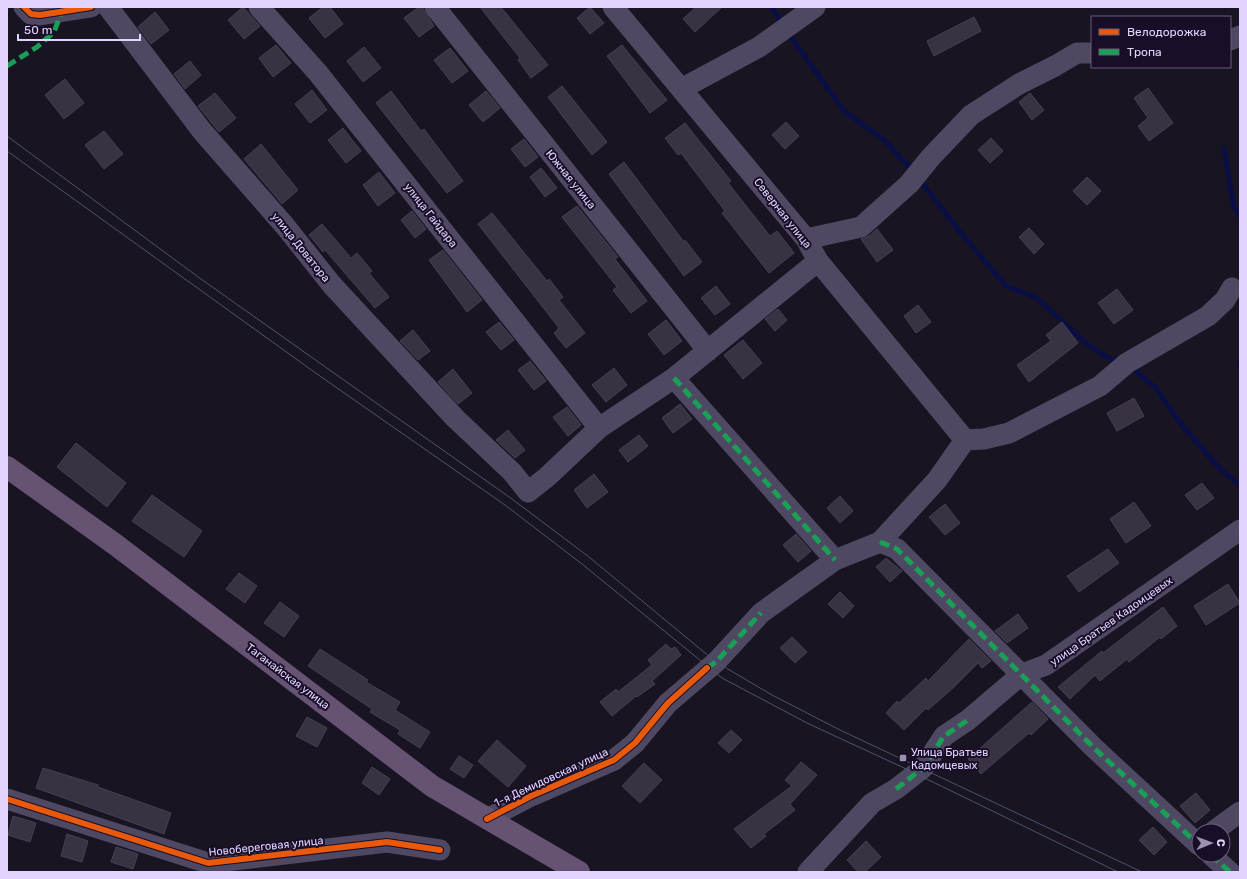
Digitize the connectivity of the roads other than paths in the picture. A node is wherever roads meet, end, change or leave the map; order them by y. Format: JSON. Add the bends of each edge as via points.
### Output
{"nodes":[{"id":1,"x":24,"y":7,"type":"edge"},
{"id":2,"x":91,"y":7,"type":"edge"},
{"id":3,"x":108,"y":7,"type":"edge"},
{"id":4,"x":259,"y":7,"type":"edge"},
{"id":5,"x":435,"y":7,"type":"edge"},
{"id":6,"x":613,"y":7,"type":"edge"},
{"id":7,"x":815,"y":7,"type":"edge"},
{"id":8,"x":62,"y":9,"type":"edge"},
{"id":9,"x":1091,"y":53,"type":"edge"},
{"id":10,"x":681,"y":89,"type":"junction"},
{"id":11,"x":806,"y":239,"type":"junction"},
{"id":12,"x":818,"y":260,"type":"junction"},
{"id":13,"x":1232,"y":288,"type":"dead end"},
{"id":14,"x":708,"y":351,"type":"junction"},
{"id":15,"x":674,"y":378,"type":"junction"},
{"id":16,"x":599,"y":428,"type":"junction"},
{"id":17,"x":965,"y":440,"type":"junction"},
{"id":18,"x":7,"y":467,"type":"edge"},
{"id":19,"x":1240,"y":530,"type":"edge"},
{"id":20,"x":880,"y":542,"type":"junction"},
{"id":21,"x":835,"y":560,"type":"junction"},
{"id":22,"x":1022,"y":674,"type":"junction"},
{"id":23,"x":7,"y":799,"type":"edge"},
{"id":24,"x":1240,"y":812,"type":"edge"},
{"id":25,"x":487,"y":819,"type":"junction"},
{"id":26,"x":1225,"y":823,"type":"edge"},
{"id":27,"x":1191,"y":837,"type":"edge"},
{"id":28,"x":440,"y":850,"type":"dead end"},
{"id":29,"x":1220,"y":863,"type":"edge"},
{"id":30,"x":208,"y":868,"type":"edge"},
{"id":31,"x":579,"y":872,"type":"edge"},
{"id":32,"x":808,"y":872,"type":"edge"},
{"id":33,"x":1230,"y":872,"type":"edge"}],
"edges":[{"from":1,"to":8,"type":"street","via":[[30,14],[40,15]]},
{"from":2,"to":8,"type":"street"},
{"from":3,"to":16,"type":"street","name":"улица Доватора","via":[[202,131],[285,226],[332,285],[455,418],[512,472],[528,492]]},
{"from":4,"to":16,"type":"street","name":"улица Гайдара","via":[[328,85]]},
{"from":5,"to":14,"type":"street","name":"Южная улица"},
{"from":6,"to":10,"type":"street","name":"Северная улица"},
{"from":7,"to":10,"type":"street","via":[[759,47]]},
{"from":9,"to":11,"type":"street","via":[[1077,53],[1019,84],[971,115],[909,184],[861,227]]},
{"from":10,"to":11,"type":"street","name":"Северная улица"},
{"from":11,"to":12,"type":"street","name":"Северная улица"},
{"from":12,"to":14,"type":"street"},
{"from":12,"to":17,"type":"street","name":"Северная улица"},
{"from":13,"to":17,"type":"street","via":[[1225,300],[1208,316],[1127,363],[1100,386],[1009,433]]},
{"from":14,"to":15,"type":"street"},
{"from":15,"to":16,"type":"street"},
{"from":15,"to":21,"type":"street"},
{"from":17,"to":20,"type":"street","name":"1-я Демидовская улица","via":[[937,480]]},
{"from":18,"to":25,"type":"main road","name":"Таганайская улица","via":[[116,545],[432,786]]},
{"from":19,"to":22,"type":"street","name":"улица Братьев Кадомцевых","via":[[1046,665]]},
{"from":20,"to":21,"type":"street","name":"1-я Демидовская улица"},
{"from":20,"to":22,"type":"street","via":[[897,549]]},
{"from":21,"to":25,"type":"street","name":"1-я Демидовская улица","via":[[761,613],[716,662],[668,703],[635,743],[614,760],[531,796]]},
{"from":22,"to":27,"type":"street","via":[[1093,747]]},
{"from":22,"to":32,"type":"street","name":"улица Братьев Кадомцевых","via":[[968,720],[944,736],[923,768],[896,789],[872,803]]},
{"from":23,"to":30,"type":"street","name":"Новобереговая улица"},
{"from":24,"to":26,"type":"street"},
{"from":25,"to":31,"type":"main road","name":"Таганайская улица"},
{"from":28,"to":30,"type":"street","name":"Новобереговая улица","via":[[387,842]]},
{"from":29,"to":33,"type":"street"}]}
